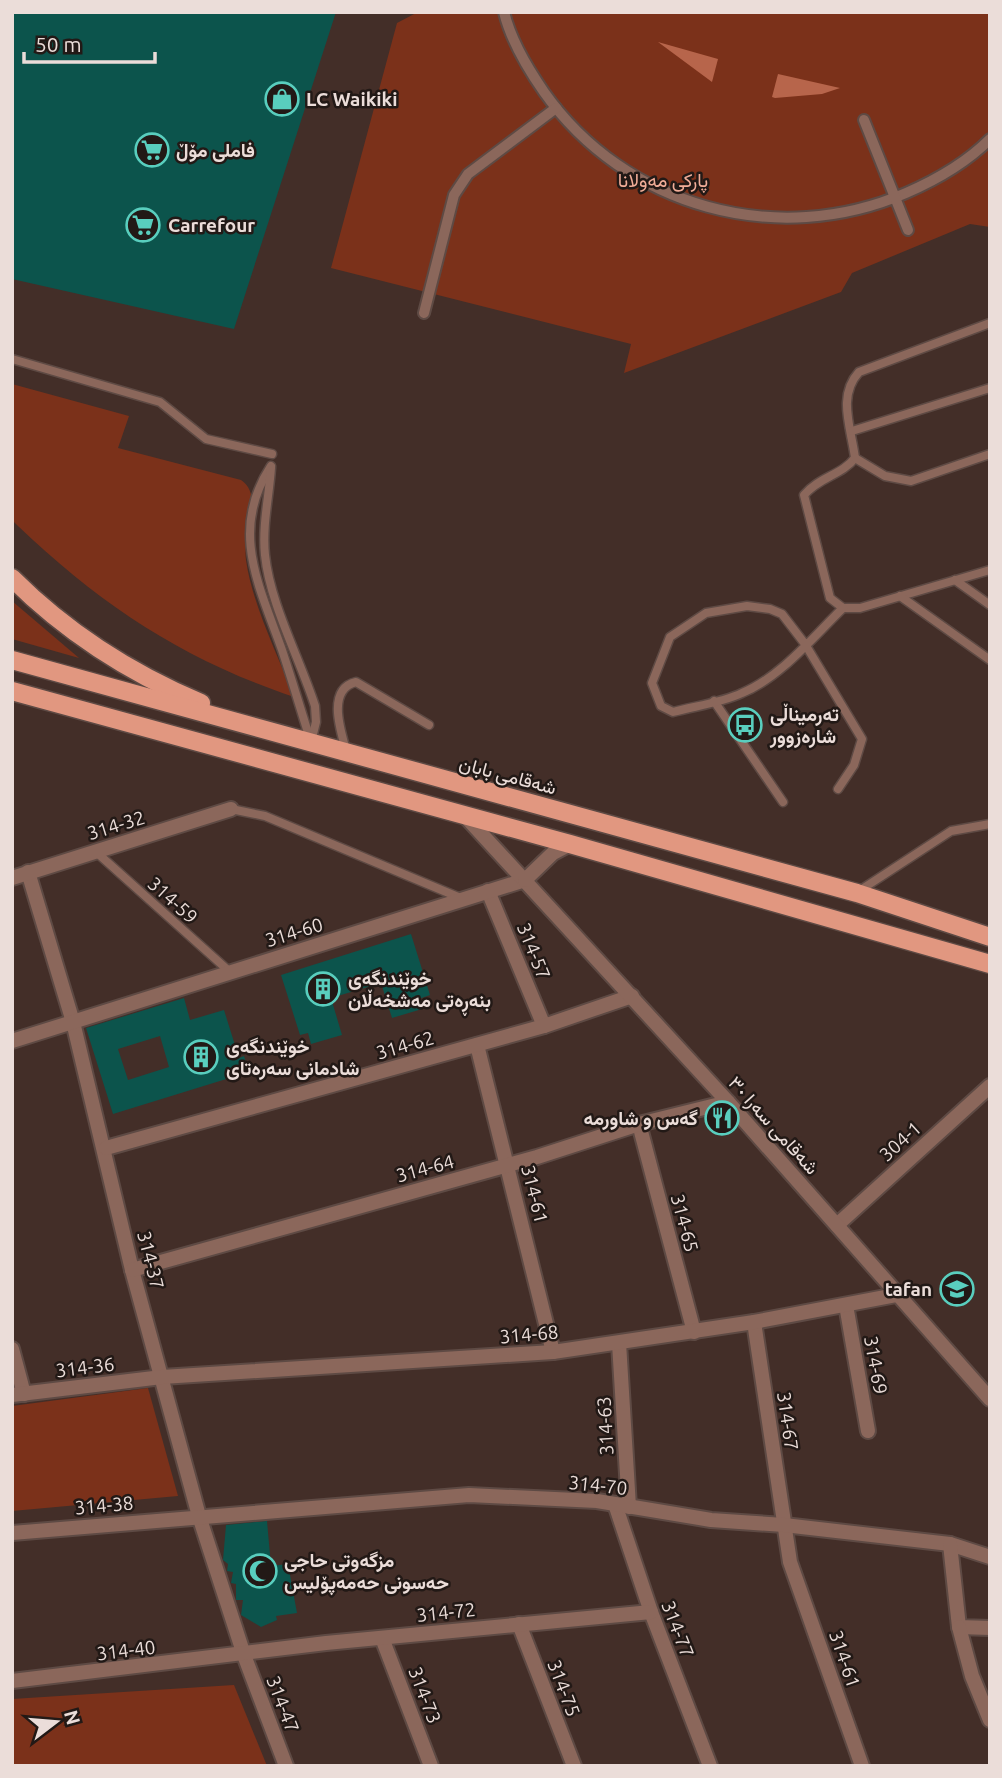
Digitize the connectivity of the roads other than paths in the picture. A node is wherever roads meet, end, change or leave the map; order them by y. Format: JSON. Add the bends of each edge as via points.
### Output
{"nodes":[{"id":1,"x":504,"y":12,"type":"edge"},
{"id":2,"x":556,"y":108,"type":"junction"},
{"id":3,"x":864,"y":120,"type":"dead end"},
{"id":4,"x":990,"y":139,"type":"edge"},
{"id":5,"x":895,"y":198,"type":"junction"},
{"id":6,"x":908,"y":230,"type":"dead end"},
{"id":7,"x":424,"y":313,"type":"dead end"},
{"id":8,"x":990,"y":323,"type":"edge"},
{"id":9,"x":12,"y":359,"type":"edge"},
{"id":10,"x":990,"y":388,"type":"edge"},
{"id":11,"x":852,"y":431,"type":"junction"},
{"id":12,"x":272,"y":454,"type":"dead end"},
{"id":13,"x":990,"y":454,"type":"edge"},
{"id":14,"x":855,"y":457,"type":"junction"},
{"id":15,"x":990,"y":570,"type":"edge"},
{"id":16,"x":12,"y":579,"type":"edge"},
{"id":17,"x":955,"y":580,"type":"junction"},
{"id":18,"x":900,"y":596,"type":"junction"},
{"id":19,"x":990,"y":605,"type":"edge"},
{"id":20,"x":843,"y":608,"type":"junction"},
{"id":21,"x":805,"y":644,"type":"junction"},
{"id":22,"x":12,"y":660,"type":"edge"},
{"id":23,"x":990,"y":660,"type":"edge"},
{"id":24,"x":12,"y":691,"type":"edge"},
{"id":25,"x":714,"y":701,"type":"junction"},
{"id":26,"x":429,"y":725,"type":"dead end"},
{"id":27,"x":266,"y":731,"type":"junction"},
{"id":28,"x":311,"y":742,"type":"junction"},
{"id":29,"x":344,"y":752,"type":"junction"},
{"id":30,"x":303,"y":770,"type":"junction"},
{"id":31,"x":333,"y":779,"type":"junction"},
{"id":32,"x":838,"y":789,"type":"dead end"},
{"id":33,"x":783,"y":802,"type":"dead end"},
{"id":34,"x":231,"y":809,"type":"joint"},
{"id":35,"x":466,"y":817,"type":"junction"},
{"id":36,"x":990,"y":824,"type":"edge"},
{"id":37,"x":570,"y":844,"type":"junction"},
{"id":38,"x":95,"y":851,"type":"junction"},
{"id":39,"x":28,"y":872,"type":"junction"},
{"id":40,"x":12,"y":878,"type":"edge"},
{"id":41,"x":525,"y":880,"type":"junction"},
{"id":42,"x":488,"y":891,"type":"junction"},
{"id":43,"x":857,"y":893,"type":"junction"},
{"id":44,"x":463,"y":899,"type":"junction"},
{"id":45,"x":990,"y":937,"type":"edge"},
{"id":46,"x":990,"y":964,"type":"edge"},
{"id":47,"x":230,"y":972,"type":"junction"},
{"id":48,"x":632,"y":996,"type":"junction"},
{"id":49,"x":73,"y":1022,"type":"junction"},
{"id":50,"x":544,"y":1026,"type":"junction"},
{"id":51,"x":12,"y":1041,"type":"edge"},
{"id":52,"x":477,"y":1045,"type":"junction"},
{"id":53,"x":990,"y":1086,"type":"edge"},
{"id":54,"x":728,"y":1102,"type":"junction"},
{"id":55,"x":639,"y":1124,"type":"junction"},
{"id":56,"x":106,"y":1148,"type":"junction"},
{"id":57,"x":508,"y":1166,"type":"junction"},
{"id":58,"x":837,"y":1225,"type":"junction"},
{"id":59,"x":132,"y":1270,"type":"junction"},
{"id":60,"x":896,"y":1295,"type":"junction"},
{"id":61,"x":846,"y":1305,"type":"junction"},
{"id":62,"x":754,"y":1322,"type":"junction"},
{"id":63,"x":694,"y":1332,"type":"junction"},
{"id":64,"x":619,"y":1343,"type":"junction"},
{"id":65,"x":12,"y":1349,"type":"edge"},
{"id":66,"x":553,"y":1352,"type":"junction"},
{"id":67,"x":162,"y":1377,"type":"junction"},
{"id":68,"x":18,"y":1395,"type":"edge"},
{"id":69,"x":990,"y":1399,"type":"edge"},
{"id":70,"x":868,"y":1432,"type":"dead end"},
{"id":71,"x":622,"y":1506,"type":"junction"},
{"id":72,"x":199,"y":1516,"type":"junction"},
{"id":73,"x":783,"y":1525,"type":"junction"},
{"id":74,"x":12,"y":1532,"type":"edge"},
{"id":75,"x":950,"y":1545,"type":"junction"},
{"id":76,"x":990,"y":1557,"type":"edge"},
{"id":77,"x":651,"y":1612,"type":"junction"},
{"id":78,"x":519,"y":1625,"type":"junction"},
{"id":79,"x":959,"y":1627,"type":"junction"},
{"id":80,"x":990,"y":1628,"type":"edge"},
{"id":81,"x":382,"y":1638,"type":"junction"},
{"id":82,"x":244,"y":1655,"type":"junction"},
{"id":83,"x":12,"y":1681,"type":"edge"},
{"id":84,"x":990,"y":1720,"type":"edge"},
{"id":85,"x":286,"y":1766,"type":"edge"},
{"id":86,"x":431,"y":1766,"type":"edge"},
{"id":87,"x":573,"y":1766,"type":"edge"},
{"id":88,"x":710,"y":1766,"type":"edge"},
{"id":89,"x":862,"y":1766,"type":"edge"}],
"edges":[{"from":1,"to":2,"type":"street","via":[[528,69]]},
{"from":2,"to":5,"type":"street","via":[[602,155],[651,187],[704,208],[761,219],[820,218]]},
{"from":2,"to":7,"type":"street","via":[[461,182]]},
{"from":3,"to":5,"type":"street"},
{"from":4,"to":5,"type":"street","via":[[932,182]]},
{"from":5,"to":6,"type":"street"},
{"from":8,"to":11,"type":"lane","via":[[859,372],[848,383],[845,397]]},
{"from":9,"to":12,"type":"lane","via":[[160,402],[206,439]]},
{"from":10,"to":11,"type":"lane"},
{"from":11,"to":14,"type":"lane"},
{"from":13,"to":14,"type":"lane","via":[[911,481],[885,476]]},
{"from":14,"to":20,"type":"lane","via":[[848,467],[819,480],[804,495],[830,598]]},
{"from":15,"to":17,"type":"lane"},
{"from":16,"to":27,"type":"main road","via":[[58,620],[127,667]]},
{"from":17,"to":18,"type":"lane"},
{"from":17,"to":19,"type":"lane"},
{"from":18,"to":20,"type":"lane","via":[[860,608]]},
{"from":18,"to":23,"type":"lane"},
{"from":20,"to":21,"type":"lane"},
{"from":21,"to":25,"type":"lane","via":[[743,693]]},
{"from":21,"to":25,"type":"lane","via":[[782,614],[770,609],[747,606],[706,613],[670,636],[652,682],[661,706],[673,712]]},
{"from":21,"to":32,"type":"lane","via":[[862,738],[854,765]]},
{"from":22,"to":27,"type":"main road","name":"شەقامی بابان"},
{"from":24,"to":30,"type":"main road"},
{"from":25,"to":33,"type":"lane"},
{"from":26,"to":29,"type":"lane","via":[[356,682],[349,684],[340,695],[337,710]]},
{"from":27,"to":28,"type":"main road","name":"شەقامی بابان"},
{"from":28,"to":28,"type":"lane","via":[[315,706],[265,558],[271,466],[256,491],[251,512],[250,557]]},
{"from":28,"to":29,"type":"main road","name":"شەقامی بابان"},
{"from":28,"to":30,"type":"main road"},
{"from":29,"to":31,"type":"main road"},
{"from":29,"to":43,"type":"main road","name":"شەقامی بابان"},
{"from":30,"to":31,"type":"main road"},
{"from":31,"to":35,"type":"main road"},
{"from":34,"to":38,"type":"street","name":"314-32"},
{"from":34,"to":44,"type":"lane","via":[[265,816]]},
{"from":35,"to":37,"type":"main road"},
{"from":35,"to":41,"type":"street","name":"شەقامی سەرا ٣٠"},
{"from":36,"to":43,"type":"lane","via":[[951,831]]},
{"from":37,"to":41,"type":"street","via":[[553,853]]},
{"from":37,"to":46,"type":"main road"},
{"from":38,"to":39,"type":"street","name":"314-32"},
{"from":38,"to":47,"type":"lane","name":"314-59"},
{"from":39,"to":40,"type":"street","name":"314-32"},
{"from":39,"to":49,"type":"street","name":"314-37"},
{"from":41,"to":42,"type":"street","name":"314-60"},
{"from":41,"to":48,"type":"street","name":"شەقامی سەرا ٣٠"},
{"from":42,"to":44,"type":"street","name":"314-60"},
{"from":42,"to":50,"type":"street","name":"314-57"},
{"from":43,"to":45,"type":"main road","name":"شەقامی بابان"},
{"from":44,"to":47,"type":"street","name":"314-60"},
{"from":47,"to":49,"type":"street","name":"314-60"},
{"from":48,"to":50,"type":"street","name":"314-62"},
{"from":48,"to":54,"type":"street","name":"شەقامی سەرا ٣٠"},
{"from":49,"to":51,"type":"street","name":"314-60"},
{"from":49,"to":56,"type":"street","name":"314-37"},
{"from":50,"to":52,"type":"street","name":"314-62"},
{"from":52,"to":56,"type":"street","name":"314-62"},
{"from":52,"to":57,"type":"street","name":"314-61"},
{"from":53,"to":58,"type":"street","name":"304-1"},
{"from":54,"to":55,"type":"street","name":"314-64"},
{"from":54,"to":58,"type":"street","name":"شەقامی سەرا ٣٠"},
{"from":55,"to":57,"type":"street","name":"314-64"},
{"from":55,"to":63,"type":"street","name":"314-65"},
{"from":56,"to":59,"type":"street","name":"314-37"},
{"from":57,"to":59,"type":"street","name":"314-64"},
{"from":57,"to":66,"type":"street","name":"314-61"},
{"from":58,"to":60,"type":"street","name":"شەقامی سەرا ٣٠"},
{"from":59,"to":67,"type":"street","name":"314-37"},
{"from":60,"to":61,"type":"street","name":"314-68"},
{"from":60,"to":69,"type":"street","name":"شەقامی سەرا ٣٠"},
{"from":61,"to":62,"type":"street","name":"314-68"},
{"from":61,"to":70,"type":"street","name":"314-69"},
{"from":62,"to":63,"type":"street","name":"314-68"},
{"from":62,"to":73,"type":"street","name":"314-67"},
{"from":63,"to":64,"type":"street","name":"314-68"},
{"from":64,"to":66,"type":"street","name":"314-68"},
{"from":64,"to":71,"type":"street","name":"314-63"},
{"from":65,"to":68,"type":"street"},
{"from":66,"to":67,"type":"street","name":"314-68"},
{"from":67,"to":68,"type":"street","name":"314-36"},
{"from":67,"to":72,"type":"street","name":"314-37"},
{"from":71,"to":72,"type":"street","name":"314-70","via":[[469,1495]]},
{"from":71,"to":73,"type":"street","name":"314-70","via":[[710,1520]]},
{"from":71,"to":77,"type":"street","name":"314-77"},
{"from":72,"to":74,"type":"street","name":"314-38"},
{"from":72,"to":82,"type":"street","name":"314-37"},
{"from":73,"to":75,"type":"street","name":"314-70"},
{"from":73,"to":89,"type":"street","name":"314-61","via":[[790,1562]]},
{"from":75,"to":76,"type":"street","name":"314-70"},
{"from":75,"to":79,"type":"street"},
{"from":77,"to":78,"type":"street","name":"314-72"},
{"from":77,"to":88,"type":"street","name":"314-77"},
{"from":78,"to":81,"type":"street","name":"314-72"},
{"from":78,"to":87,"type":"street","name":"314-75"},
{"from":79,"to":80,"type":"street"},
{"from":79,"to":84,"type":"street"},
{"from":81,"to":82,"type":"street","name":"314-72"},
{"from":81,"to":86,"type":"street","name":"314-73"},
{"from":82,"to":83,"type":"street","name":"314-40"},
{"from":82,"to":85,"type":"street","name":"314-47"}]}
